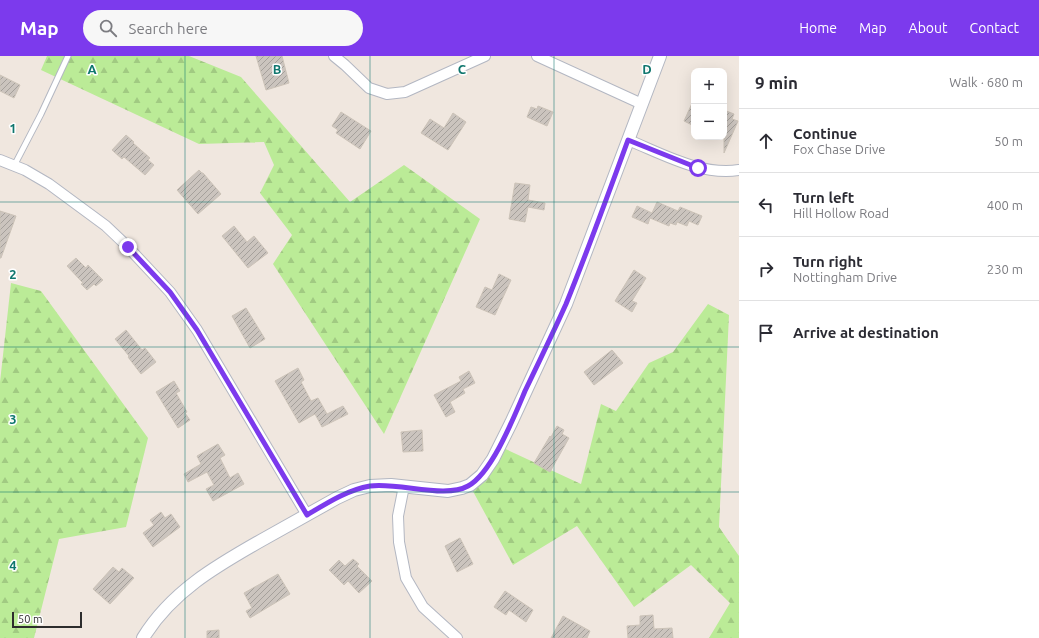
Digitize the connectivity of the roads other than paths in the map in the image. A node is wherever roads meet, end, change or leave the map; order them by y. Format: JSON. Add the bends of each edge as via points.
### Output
{"nodes":[{"id":1,"x":68,"y":56,"type":"edge"},
{"id":2,"x":334,"y":56,"type":"edge"},
{"id":3,"x":485,"y":56,"type":"edge"},
{"id":4,"x":537,"y":56,"type":"edge"},
{"id":5,"x":660,"y":56,"type":"edge"},
{"id":6,"x":642,"y":104,"type":"junction"},
{"id":7,"x":628,"y":140,"type":"junction"},
{"id":8,"x":0,"y":160,"type":"edge"},
{"id":9,"x":14,"y":166,"type":"junction"},
{"id":10,"x":739,"y":170,"type":"edge"},
{"id":11,"x":404,"y":486,"type":"junction"},
{"id":12,"x":307,"y":515,"type":"junction"},
{"id":13,"x":143,"y":638,"type":"edge"},
{"id":14,"x":457,"y":638,"type":"edge"}],
"edges":[{"from":1,"to":9,"type":"lane"},
{"from":2,"to":3,"type":"street","via":[[369,88],[387,94],[405,92]]},
{"from":4,"to":6,"type":"street"},
{"from":5,"to":6,"type":"street"},
{"from":6,"to":7,"type":"street"},
{"from":7,"to":10,"type":"street","via":[[698,168]]},
{"from":7,"to":11,"type":"street","via":[[566,304],[493,458],[482,475],[470,485],[448,491]]},
{"from":8,"to":9,"type":"street"},
{"from":9,"to":12,"type":"street","via":[[49,184],[106,226],[170,292],[197,330]]},
{"from":11,"to":12,"type":"street","via":[[370,486],[354,490]]},
{"from":11,"to":14,"type":"street","via":[[398,516],[399,542],[406,578],[423,607]]},
{"from":12,"to":13,"type":"street","via":[[209,571],[161,612]]}]}
